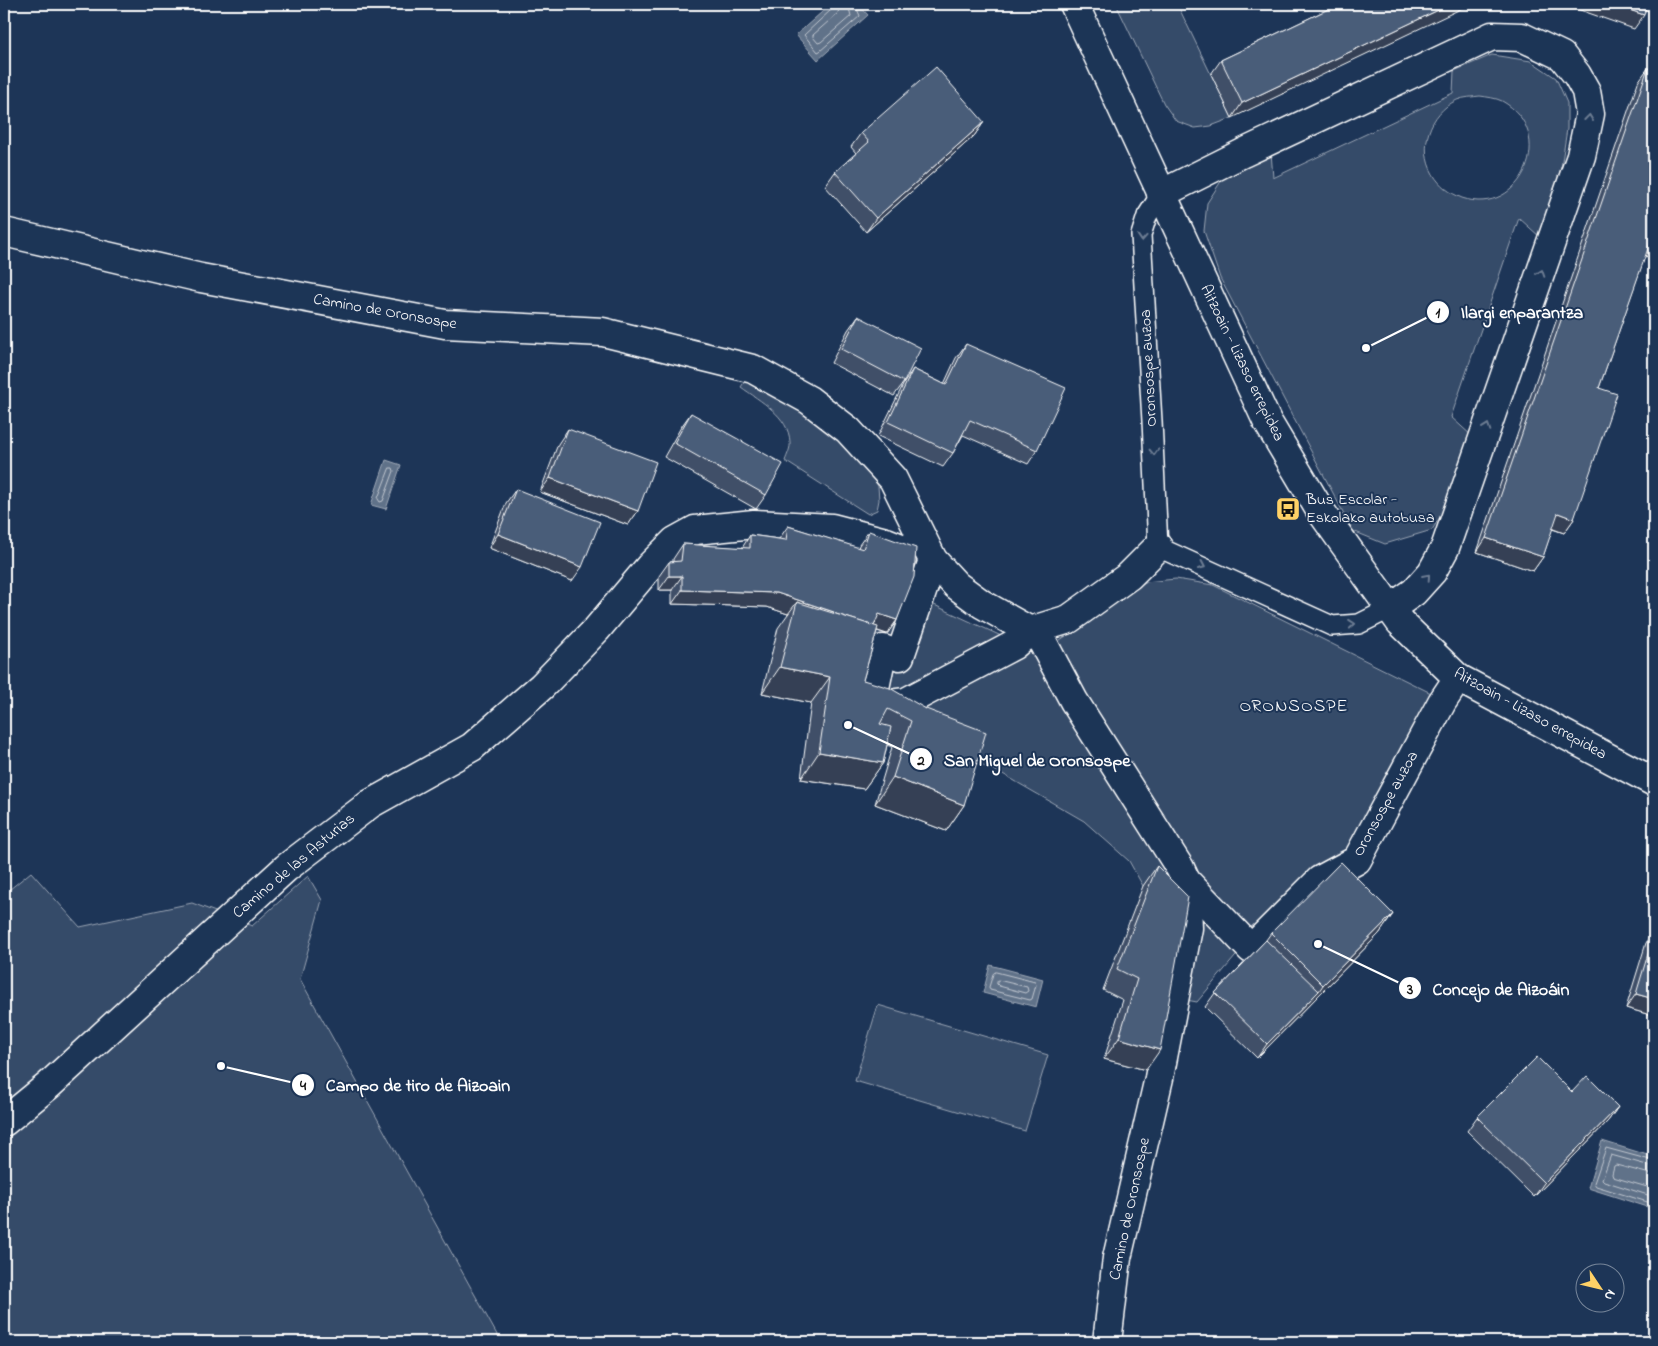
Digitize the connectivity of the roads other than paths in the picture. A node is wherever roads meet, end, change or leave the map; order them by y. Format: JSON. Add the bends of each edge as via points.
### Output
{"nodes":[{"id":1,"x":1074,"y":4,"type":"edge"},
{"id":2,"x":1161,"y":194,"type":"junction"},
{"id":3,"x":4,"y":232,"type":"edge"},
{"id":4,"x":794,"y":390,"type":"joint"},
{"id":5,"x":1158,"y":547,"type":"junction"},
{"id":6,"x":933,"y":560,"type":"junction"},
{"id":7,"x":1391,"y":608,"type":"junction"},
{"id":8,"x":597,"y":629,"type":"joint"},
{"id":9,"x":1030,"y":631,"type":"junction"},
{"id":10,"x":1458,"y":678,"type":"junction"},
{"id":11,"x":1654,"y":782,"type":"edge"},
{"id":12,"x":1186,"y":881,"type":"junction"},
{"id":13,"x":1159,"y":1078,"type":"joint"},
{"id":14,"x":4,"y":1122,"type":"edge"},
{"id":15,"x":1107,"y":1342,"type":"edge"}],
"edges":[{"from":1,"to":2,"type":"street","name":"Aitzoain - Lizaso errepidea"},
{"from":2,"to":5,"type":"lane","name":"Oronsospe auzoa","one_way":true,"via":[[1147,216],[1141,235]]},
{"from":2,"to":7,"type":"street","name":"Aitzoain - Lizaso errepidea","via":[[1267,421],[1320,510]]},
{"from":7,"to":2,"type":"street","one_way":true,"via":[[1426,579],[1446,548],[1581,156],[1590,114],[1586,91],[1562,56],[1522,37],[1492,36]]},
{"from":3,"to":4,"type":"street","name":"Camino de Oronsospe","via":[[201,278],[445,324],[603,332],[753,369]]},
{"from":4,"to":6,"type":"street","name":"Oronsospe auzoa","via":[[848,430],[893,479]]},
{"from":5,"to":7,"type":"lane","one_way":true,"via":[[1332,626],[1359,624]]},
{"from":5,"to":9,"type":"street","via":[[1129,576],[1069,619]]},
{"from":6,"to":8,"type":"street","name":"Oronsospe auzoa","via":[[886,542],[832,528],[754,524],[695,530],[675,541],[650,566]]},
{"from":6,"to":9,"type":"street","name":"Oronsospe auzoa","via":[[956,585]]},
{"from":6,"to":9,"type":"street","via":[[900,656],[883,649],[873,698],[889,704],[906,702],[1014,645]]},
{"from":7,"to":10,"type":"street","name":"Aitzoain - Lizaso errepidea","via":[[1400,622]]},
{"from":8,"to":14,"type":"street","name":"Camino de las Asturias","via":[[542,686],[472,747],[370,804],[286,868],[49,1085]]},
{"from":9,"to":12,"type":"street","name":"Oronsospe auzoa","via":[[1042,641],[1074,701]]},
{"from":10,"to":11,"type":"street","name":"Aitzoain - Lizaso errepidea"},
{"from":10,"to":12,"type":"street","name":"Oronsospe auzoa","via":[[1357,860],[1320,880],[1251,949]]},
{"from":12,"to":13,"type":"street","name":"Oronsospe auzoa","via":[[1188,928]]},
{"from":13,"to":15,"type":"street","name":"Camino de Oronsospe","via":[[1117,1258]]}]}
